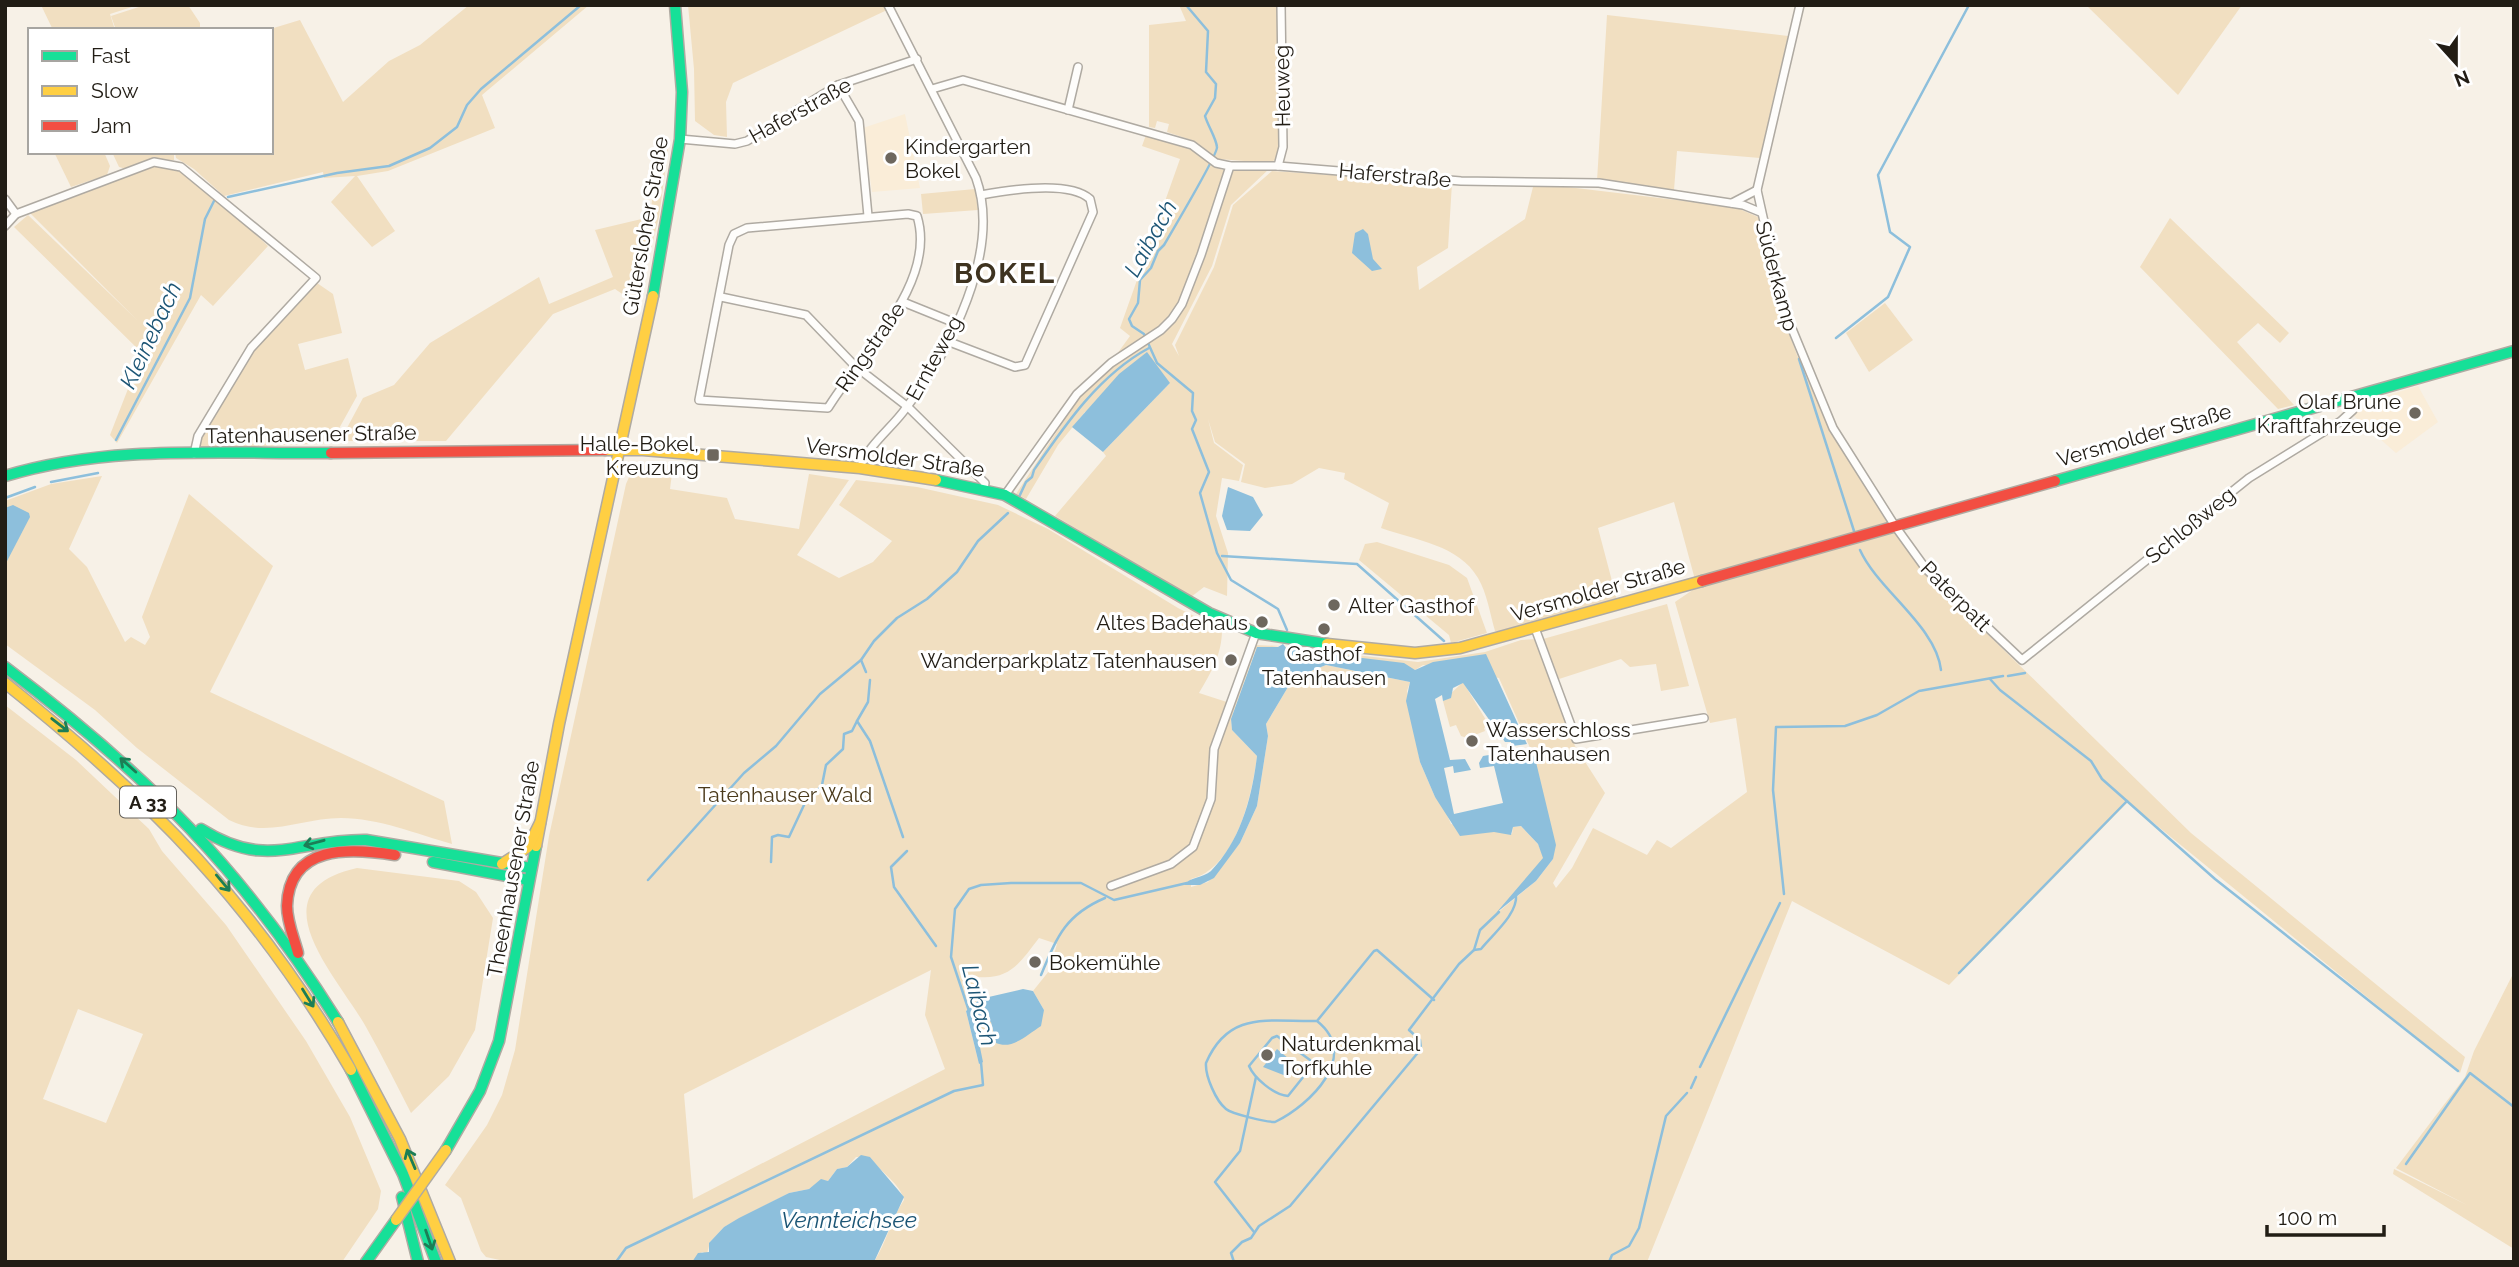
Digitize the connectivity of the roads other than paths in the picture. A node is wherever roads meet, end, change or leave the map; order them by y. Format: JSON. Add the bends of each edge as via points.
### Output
{"nodes":[{"id":1,"x":675,"y":5,"type":"edge"},
{"id":2,"x":888,"y":5,"type":"edge"},
{"id":3,"x":1280,"y":5,"type":"edge"},
{"id":4,"x":1800,"y":5,"type":"edge"},
{"id":5,"x":917,"y":59,"type":"junction"},
{"id":6,"x":1078,"y":67,"type":"dead end"},
{"id":7,"x":838,"y":85,"type":"junction"},
{"id":8,"x":932,"y":89,"type":"junction"},
{"id":9,"x":1068,"y":110,"type":"junction"},
{"id":10,"x":680,"y":139,"type":"junction"},
{"id":11,"x":1230,"y":166,"type":"junction"},
{"id":12,"x":1278,"y":166,"type":"junction"},
{"id":13,"x":1757,"y":190,"type":"junction"},
{"id":14,"x":981,"y":195,"type":"junction"},
{"id":15,"x":5,"y":198,"type":"edge"},
{"id":16,"x":1731,"y":203,"type":"junction"},
{"id":17,"x":1760,"y":212,"type":"junction"},
{"id":18,"x":16,"y":214,"type":"junction"},
{"id":19,"x":868,"y":216,"type":"junction"},
{"id":20,"x":5,"y":226,"type":"edge"},
{"id":21,"x":721,"y":297,"type":"junction"},
{"id":22,"x":903,"y":302,"type":"junction"},
{"id":23,"x":955,"y":323,"type":"junction"},
{"id":24,"x":947,"y":341,"type":"junction"},
{"id":25,"x":2514,"y":352,"type":"edge"},
{"id":26,"x":855,"y":366,"type":"junction"},
{"id":27,"x":2356,"y":395,"type":"junction"},
{"id":28,"x":908,"y":407,"type":"junction"},
{"id":29,"x":620,"y":450,"type":"junction"},
{"id":30,"x":194,"y":454,"type":"junction"},
{"id":31,"x":860,"y":468,"type":"junction"},
{"id":32,"x":5,"y":476,"type":"edge"},
{"id":33,"x":984,"y":489,"type":"junction"},
{"id":34,"x":1005,"y":495,"type":"junction"},
{"id":35,"x":1895,"y":526,"type":"junction"},
{"id":36,"x":1535,"y":628,"type":"junction"},
{"id":37,"x":1256,"y":633,"type":"junction"},
{"id":38,"x":2022,"y":660,"type":"joint"},
{"id":39,"x":5,"y":667,"type":"edge"},
{"id":40,"x":5,"y":683,"type":"edge"},
{"id":41,"x":1704,"y":718,"type":"dead end"},
{"id":42,"x":177,"y":812,"type":"junction"},
{"id":43,"x":540,"y":823,"type":"junction"},
{"id":44,"x":502,"y":864,"type":"junction"},
{"id":45,"x":531,"y":868,"type":"junction"},
{"id":46,"x":528,"y":880,"type":"junction"},
{"id":47,"x":1111,"y":886,"type":"dead end"},
{"id":48,"x":300,"y":961,"type":"junction"},
{"id":49,"x":384,"y":1131,"type":"junction"},
{"id":50,"x":366,"y":1262,"type":"edge"},
{"id":51,"x":418,"y":1262,"type":"edge"},
{"id":52,"x":436,"y":1262,"type":"edge"},
{"id":53,"x":450,"y":1262,"type":"edge"}],
"edges":[{"from":1,"to":10,"type":"main road","name":"Gütersloher Straße","via":[[682,70]]},
{"from":2,"to":5,"type":"street","name":"Ernteweg"},
{"from":3,"to":12,"type":"street","name":"Heuweg","via":[[1283,146]]},
{"from":4,"to":13,"type":"street","name":"Süderkamp"},
{"from":5,"to":7,"type":"street","name":"Haferstraße"},
{"from":5,"to":8,"type":"street","name":"Ernteweg"},
{"from":6,"to":9,"type":"street"},
{"from":7,"to":10,"type":"street","name":"Haferstraße","via":[[747,141]]},
{"from":7,"to":19,"type":"street","via":[[859,121]]},
{"from":8,"to":9,"type":"street","name":"Haferstraße","via":[[963,80]]},
{"from":8,"to":14,"type":"street","name":"Ernteweg"},
{"from":9,"to":11,"type":"street","name":"Haferstraße","via":[[1192,145],[1213,161]]},
{"from":10,"to":29,"type":"main road","name":"Gütersloher Straße","via":[[656,285]]},
{"from":11,"to":12,"type":"street","name":"Haferstraße"},
{"from":11,"to":34,"type":"street","via":[[1182,304],[1172,319],[1077,394]]},
{"from":12,"to":16,"type":"street","name":"Haferstraße","via":[[1461,181],[1599,183]]},
{"from":13,"to":16,"type":"street"},
{"from":13,"to":17,"type":"street","name":"Süderkamp"},
{"from":14,"to":23,"type":"street","name":"Ernteweg","via":[[983,239],[973,285]]},
{"from":14,"to":24,"type":"street","via":[[1014,189],[1081,192],[1090,199],[1093,212],[1025,365],[1015,367]]},
{"from":15,"to":18,"type":"street"},
{"from":16,"to":17,"type":"street","name":"Haferstraße"},
{"from":17,"to":35,"type":"street","name":"Süderkamp","via":[[1783,307],[1810,377],[1833,428]]},
{"from":18,"to":20,"type":"street"},
{"from":18,"to":30,"type":"street","via":[[154,162],[181,167],[316,278],[251,348],[198,436]]},
{"from":19,"to":21,"type":"street","name":"Ringstraße","via":[[740,230],[730,239]]},
{"from":19,"to":22,"type":"street","name":"Ringstraße","via":[[917,216],[918,256]]},
{"from":21,"to":26,"type":"street","via":[[806,316]]},
{"from":21,"to":26,"type":"street","name":"Ringstraße","via":[[699,400],[825,410]]},
{"from":22,"to":23,"type":"street"},
{"from":22,"to":26,"type":"street","name":"Ringstraße"},
{"from":23,"to":24,"type":"street","name":"Ernteweg"},
{"from":24,"to":28,"type":"street","name":"Ernteweg"},
{"from":25,"to":27,"type":"main road","name":"Versmolder Straße"},
{"from":26,"to":28,"type":"street"},
{"from":27,"to":35,"type":"main road","name":"Versmolder Straße"},
{"from":27,"to":38,"type":"street","name":"Schloßweg","via":[[2353,410],[2342,421],[2249,478]]},
{"from":28,"to":31,"type":"street","name":"Ernteweg"},
{"from":28,"to":33,"type":"street","via":[[982,477]]},
{"from":29,"to":30,"type":"main road","name":"Tatenhausener Straße"},
{"from":29,"to":31,"type":"main road","name":"Versmolder Straße"},
{"from":29,"to":43,"type":"main road","name":"Theenhausener Straße"},
{"from":30,"to":32,"type":"main road","name":"Tatenhausener Straße","via":[[78,459]]},
{"from":31,"to":33,"type":"main road","name":"Versmolder Straße"},
{"from":33,"to":34,"type":"main road","name":"Versmolder Straße"},
{"from":34,"to":37,"type":"main road","name":"Versmolder Straße","via":[[1209,613]]},
{"from":35,"to":36,"type":"main road","name":"Versmolder Straße"},
{"from":35,"to":38,"type":"street","name":"Paterpatt","via":[[1926,569]]},
{"from":36,"to":37,"type":"main road","name":"Versmolder Straße","via":[[1461,648],[1415,653]]},
{"from":36,"to":41,"type":"street","via":[[1576,739]]},
{"from":37,"to":47,"type":"street","via":[[1214,749],[1211,799],[1193,847],[1171,864]]},
{"from":42,"to":39,"type":"main road","number":"A 33","one_way":true,"via":[[101,741]]},
{"from":40,"to":49,"type":"main road","number":"A 33","one_way":true,"via":[[124,779],[220,880],[305,993]]},
{"from":44,"to":42,"type":"main road","one_way":true,"via":[[343,838],[276,853],[239,851]]},
{"from":42,"to":48,"type":"main road","number":"A 33"},
{"from":43,"to":44,"type":"main road","via":[[528,847]]},
{"from":43,"to":45,"type":"main road","name":"Theenhausener Straße"},
{"from":44,"to":45,"type":"main road"},
{"from":45,"to":46,"type":"main road","name":"Theenhausener Straße"},
{"from":46,"to":48,"type":"main road","via":[[361,849],[324,852],[304,866],[289,889],[288,919]]},
{"from":46,"to":50,"type":"main road","name":"Theenhausener Straße","bridge":true,"via":[[509,998],[481,1091],[446,1150]]},
{"from":53,"to":48,"type":"main road","number":"A 33","one_way":true,"via":[[391,1116],[340,1022]]},
{"from":49,"to":51,"type":"main road"},
{"from":49,"to":52,"type":"main road","number":"A 33","one_way":true}]}
